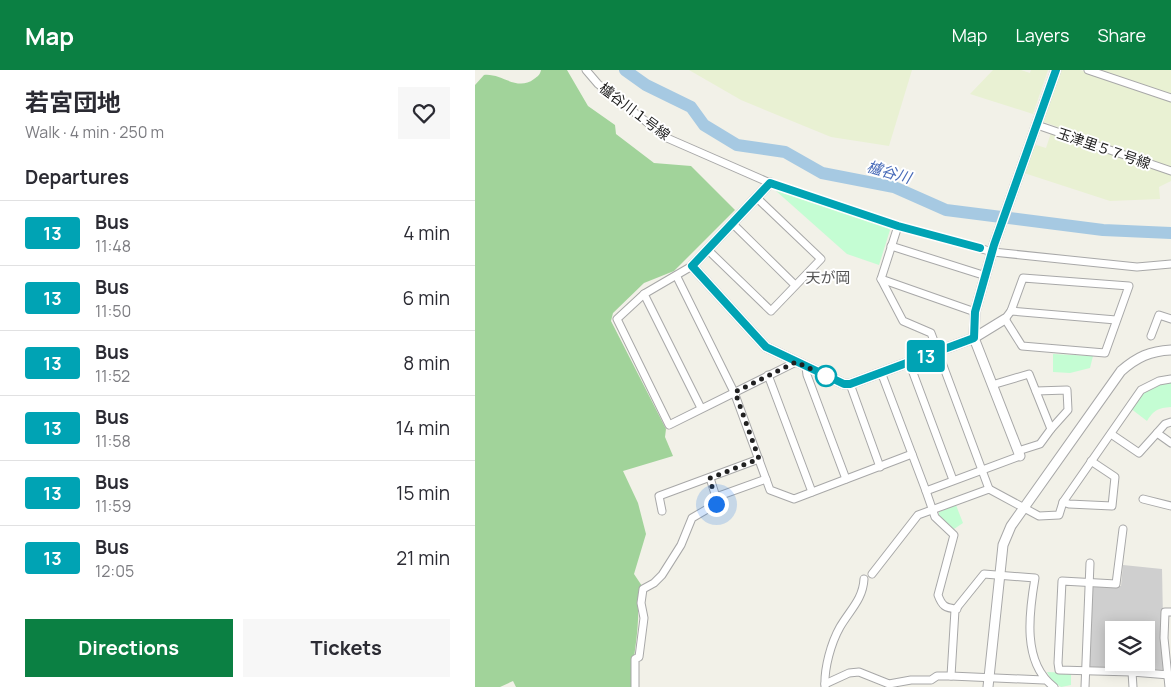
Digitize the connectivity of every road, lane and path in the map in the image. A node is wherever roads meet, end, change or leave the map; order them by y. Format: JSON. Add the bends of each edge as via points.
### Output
{"nodes":[{"id":1,"x":586,"y":70,"type":"edge"},
{"id":2,"x":1056,"y":70,"type":"edge"},
{"id":3,"x":1088,"y":70,"type":"edge"},
{"id":4,"x":1171,"y":98,"type":"edge"},
{"id":5,"x":1037,"y":124,"type":"junction"},
{"id":6,"x":1171,"y":171,"type":"edge"},
{"id":7,"x":770,"y":183,"type":"junction"},
{"id":8,"x":757,"y":198,"type":"junction"},
{"id":9,"x":733,"y":224,"type":"junction"},
{"id":10,"x":898,"y":226,"type":"junction"},
{"id":11,"x":891,"y":246,"type":"junction"},
{"id":12,"x":993,"y":248,"type":"junction"},
{"id":13,"x":708,"y":250,"type":"junction"},
{"id":14,"x":1171,"y":264,"type":"edge"},
{"id":15,"x":692,"y":266,"type":"junction"},
{"id":16,"x":986,"y":276,"type":"junction"},
{"id":17,"x":677,"y":277,"type":"junction"},
{"id":18,"x":881,"y":279,"type":"junction"},
{"id":19,"x":795,"y":285,"type":"junction"},
{"id":20,"x":644,"y":294,"type":"junction"},
{"id":21,"x":1011,"y":311,"type":"junction"},
{"id":22,"x":975,"y":312,"type":"junction"},
{"id":23,"x":1171,"y":319,"type":"edge"},
{"id":24,"x":1005,"y":320,"type":"junction"},
{"id":25,"x":1116,"y":320,"type":"junction"},
{"id":26,"x":1151,"y":336,"type":"dead end"},
{"id":27,"x":974,"y":338,"type":"junction"},
{"id":28,"x":1171,"y":350,"type":"edge"},
{"id":29,"x":938,"y":351,"type":"junction"},
{"id":30,"x":796,"y":362,"type":"junction"},
{"id":31,"x":909,"y":362,"type":"junction"},
{"id":32,"x":806,"y":367,"type":"junction"},
{"id":33,"x":881,"y":372,"type":"junction"},
{"id":34,"x":768,"y":376,"type":"junction"},
{"id":35,"x":1171,"y":379,"type":"edge"},
{"id":36,"x":850,"y":384,"type":"junction"},
{"id":37,"x":992,"y":385,"type":"junction"},
{"id":38,"x":1035,"y":391,"type":"junction"},
{"id":39,"x":735,"y":392,"type":"junction"},
{"id":40,"x":701,"y":408,"type":"junction"},
{"id":41,"x":1171,"y":422,"type":"edge"},
{"id":42,"x":1051,"y":429,"type":"junction"},
{"id":43,"x":1157,"y":432,"type":"junction"},
{"id":44,"x":1111,"y":434,"type":"junction"},
{"id":45,"x":1171,"y":443,"type":"edge"},
{"id":46,"x":1019,"y":453,"type":"junction"},
{"id":47,"x":912,"y":454,"type":"junction"},
{"id":48,"x":759,"y":459,"type":"junction"},
{"id":49,"x":1091,"y":461,"type":"junction"},
{"id":50,"x":880,"y":467,"type":"junction"},
{"id":51,"x":983,"y":469,"type":"junction"},
{"id":52,"x":710,"y":478,"type":"junction"},
{"id":53,"x":766,"y":479,"type":"junction"},
{"id":54,"x":846,"y":479,"type":"junction"},
{"id":55,"x":953,"y":480,"type":"junction"},
{"id":56,"x":989,"y":489,"type":"junction"},
{"id":57,"x":926,"y":490,"type":"junction"},
{"id":58,"x":812,"y":492,"type":"junction"},
{"id":59,"x":716,"y":497,"type":"junction"},
{"id":60,"x":1143,"y":499,"type":"dead end"},
{"id":61,"x":1063,"y":502,"type":"junction"},
{"id":62,"x":1024,"y":506,"type":"junction"},
{"id":63,"x":1171,"y":506,"type":"edge"},
{"id":64,"x":932,"y":510,"type":"junction"},
{"id":65,"x":662,"y":511,"type":"dead end"},
{"id":66,"x":1123,"y":529,"type":"dead end"},
{"id":67,"x":1090,"y":563,"type":"dead end"},
{"id":68,"x":872,"y":574,"type":"dead end"},
{"id":69,"x":1000,"y":574,"type":"junction"},
{"id":70,"x":864,"y":579,"type":"dead end"},
{"id":71,"x":1090,"y":583,"type":"junction"},
{"id":72,"x":957,"y":609,"type":"junction"},
{"id":73,"x":1171,"y":612,"type":"edge"},
{"id":74,"x":1085,"y":671,"type":"junction"},
{"id":75,"x":1133,"y":672,"type":"junction"},
{"id":76,"x":1169,"y":675,"type":"edge"},
{"id":77,"x":951,"y":676,"type":"junction"},
{"id":78,"x":990,"y":677,"type":"junction"},
{"id":79,"x":1015,"y":679,"type":"junction"},
{"id":80,"x":1044,"y":680,"type":"junction"},
{"id":81,"x":825,"y":686,"type":"edge"},
{"id":82,"x":635,"y":687,"type":"edge"},
{"id":83,"x":988,"y":687,"type":"edge"},
{"id":84,"x":1013,"y":687,"type":"edge"},
{"id":85,"x":1054,"y":687,"type":"edge"},
{"id":86,"x":1085,"y":687,"type":"edge"},
{"id":87,"x":1133,"y":687,"type":"edge"},
{"id":88,"x":1169,"y":687,"type":"edge"}],
"edges":[{"from":1,"to":7,"type":"street","name":"櫨谷川１号線","via":[[598,84],[667,138]]},
{"from":2,"to":5,"type":"street"},
{"from":3,"to":4,"type":"street"},
{"from":5,"to":6,"type":"street","name":"玉津里５７号線"},
{"from":5,"to":12,"type":"street"},
{"from":7,"to":8,"type":"street"},
{"from":7,"to":10,"type":"street","name":"櫨谷川１号線"},
{"from":8,"to":9,"type":"street"},
{"from":8,"to":19,"type":"street","via":[[821,259]]},
{"from":9,"to":13,"type":"street"},
{"from":9,"to":19,"type":"street"},
{"from":10,"to":11,"type":"street"},
{"from":10,"to":12,"type":"street","name":"櫨谷川１号線"},
{"from":11,"to":16,"type":"street"},
{"from":11,"to":18,"type":"street"},
{"from":12,"to":14,"type":"street","name":"櫨谷川１号線","via":[[1137,267]]},
{"from":12,"to":16,"type":"street"},
{"from":13,"to":15,"type":"street"},
{"from":13,"to":19,"type":"street","via":[[771,311]]},
{"from":15,"to":17,"type":"street"},
{"from":15,"to":30,"type":"street","via":[[766,347]]},
{"from":16,"to":22,"type":"street"},
{"from":17,"to":20,"type":"street"},
{"from":17,"to":39,"type":"street"},
{"from":18,"to":22,"type":"street"},
{"from":18,"to":29,"type":"street","via":[[903,321],[931,333]]},
{"from":20,"to":40,"type":"street"},
{"from":20,"to":40,"type":"street","via":[[617,319],[669,425]]},
{"from":21,"to":24,"type":"street"},
{"from":21,"to":25,"type":"street"},
{"from":21,"to":25,"type":"street","via":[[1023,278],[1129,286]]},
{"from":22,"to":27,"type":"street"},
{"from":23,"to":26,"type":"street","via":[[1159,315]]},
{"from":24,"to":25,"type":"street","via":[[1022,346],[1105,353]]},
{"from":24,"to":27,"type":"street"},
{"from":27,"to":29,"type":"street"},
{"from":27,"to":37,"type":"street"},
{"from":28,"to":62,"type":"street","via":[[1141,356],[1121,371]]},
{"from":29,"to":31,"type":"street"},
{"from":29,"to":51,"type":"street"},
{"from":30,"to":32,"type":"street"},
{"from":30,"to":34,"type":"street"},
{"from":31,"to":33,"type":"street"},
{"from":31,"to":55,"type":"street"},
{"from":32,"to":36,"type":"street"},
{"from":32,"to":54,"type":"street"},
{"from":33,"to":36,"type":"street"},
{"from":33,"to":47,"type":"street"},
{"from":34,"to":39,"type":"street"},
{"from":34,"to":58,"type":"street"},
{"from":35,"to":44,"type":"street","via":[[1141,390]]},
{"from":36,"to":50,"type":"street"},
{"from":37,"to":38,"type":"street","via":[[1029,374]]},
{"from":37,"to":46,"type":"street"},
{"from":38,"to":42,"type":"street"},
{"from":38,"to":42,"type":"street","via":[[1067,390],[1068,410]]},
{"from":39,"to":40,"type":"street"},
{"from":39,"to":48,"type":"street"},
{"from":41,"to":43,"type":"street"},
{"from":42,"to":46,"type":"street","via":[[1040,444]]},
{"from":43,"to":44,"type":"street","via":[[1139,453]]},
{"from":43,"to":45,"type":"street"},
{"from":44,"to":49,"type":"street"},
{"from":46,"to":51,"type":"street"},
{"from":47,"to":50,"type":"street"},
{"from":47,"to":57,"type":"street"},
{"from":48,"to":52,"type":"street"},
{"from":48,"to":53,"type":"street"},
{"from":49,"to":61,"type":"street"},
{"from":49,"to":61,"type":"street","via":[[1115,477],[1113,506]]},
{"from":50,"to":54,"type":"street"},
{"from":51,"to":55,"type":"street"},
{"from":51,"to":56,"type":"street"},
{"from":52,"to":59,"type":"street"},
{"from":52,"to":65,"type":"street","via":[[659,496]]},
{"from":53,"to":58,"type":"street","via":[[770,490],[794,500]]},
{"from":53,"to":59,"type":"street"},
{"from":54,"to":58,"type":"street"},
{"from":55,"to":57,"type":"street"},
{"from":56,"to":62,"type":"street"},
{"from":56,"to":64,"type":"street"},
{"from":57,"to":64,"type":"street"},
{"from":59,"to":82,"type":"street","via":[[716,504],[691,518],[681,545],[662,575],[643,589],[641,604],[644,618],[639,657],[635,659]]},
{"from":60,"to":63,"type":"street"},
{"from":61,"to":62,"type":"street","via":[[1059,516],[1039,516]]},
{"from":62,"to":69,"type":"street","via":[[1003,545]]},
{"from":64,"to":68,"type":"street","via":[[919,515]]},
{"from":64,"to":72,"type":"street","via":[[953,535],[938,595],[946,608]]},
{"from":66,"to":71,"type":"street","via":[[1116,584]]},
{"from":67,"to":71,"type":"street"},
{"from":69,"to":72,"type":"street","via":[[984,574]]},
{"from":69,"to":78,"type":"street"},
{"from":69,"to":80,"type":"street","via":[[1035,578],[1029,611],[1031,639],[1037,667]]},
{"from":70,"to":81,"type":"street","via":[[863,593],[835,638]]},
{"from":71,"to":74,"type":"street"},
{"from":71,"to":74,"type":"street","via":[[1062,581],[1059,670]]},
{"from":72,"to":77,"type":"street"},
{"from":73,"to":76,"type":"street","via":[[1165,612]]},
{"from":74,"to":75,"type":"street"},
{"from":74,"to":86,"type":"street"},
{"from":75,"to":76,"type":"street"},
{"from":75,"to":87,"type":"street"},
{"from":76,"to":88,"type":"street"},
{"from":77,"to":78,"type":"street"},
{"from":77,"to":81,"type":"street","via":[[889,684],[859,672],[849,673]]},
{"from":78,"to":79,"type":"street"},
{"from":78,"to":83,"type":"street"},
{"from":79,"to":80,"type":"street"},
{"from":79,"to":84,"type":"street"},
{"from":80,"to":85,"type":"street"}]}
